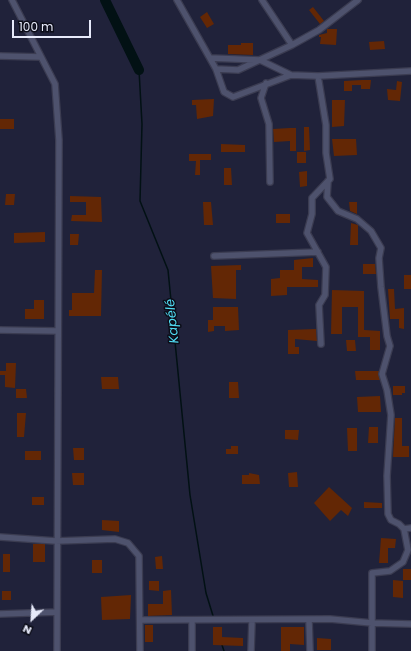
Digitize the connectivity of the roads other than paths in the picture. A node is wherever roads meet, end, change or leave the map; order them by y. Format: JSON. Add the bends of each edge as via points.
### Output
{"nodes":[{"id":1,"x":12,"y":0,"type":"edge"},
{"id":2,"x":177,"y":0,"type":"edge"},
{"id":3,"x":262,"y":0,"type":"edge"},
{"id":4,"x":358,"y":0,"type":"edge"},
{"id":5,"x":292,"y":45,"type":"junction"},
{"id":6,"x":0,"y":56,"type":"edge"},
{"id":7,"x":41,"y":57,"type":"junction"},
{"id":8,"x":210,"y":58,"type":"junction"},
{"id":9,"x":260,"y":60,"type":"junction"},
{"id":10,"x":216,"y":70,"type":"junction"},
{"id":11,"x":411,"y":71,"type":"edge"},
{"id":12,"x":292,"y":75,"type":"junction"},
{"id":13,"x":318,"y":76,"type":"junction"},
{"id":14,"x":266,"y":83,"type":"junction"},
{"id":15,"x":328,"y":181,"type":"junction"},
{"id":16,"x":270,"y":182,"type":"dead end"},
{"id":17,"x":318,"y":252,"type":"junction"},
{"id":18,"x":214,"y":256,"type":"dead end"},
{"id":19,"x":0,"y":330,"type":"edge"},
{"id":20,"x":58,"y":331,"type":"junction"},
{"id":21,"x":322,"y":344,"type":"dead end"},
{"id":22,"x":411,"y":528,"type":"edge"},
{"id":23,"x":404,"y":529,"type":"junction"},
{"id":24,"x":0,"y":538,"type":"edge"},
{"id":25,"x":56,"y":541,"type":"junction"},
{"id":26,"x":57,"y":612,"type":"junction"},
{"id":27,"x":0,"y":614,"type":"edge"},
{"id":28,"x":140,"y":620,"type":"junction"},
{"id":29,"x":309,"y":620,"type":"junction"},
{"id":30,"x":192,"y":621,"type":"junction"},
{"id":31,"x":252,"y":621,"type":"junction"},
{"id":32,"x":372,"y":623,"type":"junction"},
{"id":33,"x":411,"y":624,"type":"edge"},
{"id":34,"x":57,"y":651,"type":"edge"},
{"id":35,"x":140,"y":651,"type":"edge"},
{"id":36,"x":192,"y":651,"type":"edge"},
{"id":37,"x":251,"y":651,"type":"edge"},
{"id":38,"x":310,"y":651,"type":"edge"},
{"id":39,"x":372,"y":651,"type":"edge"}],
"edges":[{"from":1,"to":7,"type":"street"},
{"from":2,"to":8,"type":"street"},
{"from":3,"to":5,"type":"street"},
{"from":4,"to":5,"type":"street","via":[[319,30]]},
{"from":5,"to":9,"type":"street"},
{"from":6,"to":7,"type":"street"},
{"from":7,"to":20,"type":"street","via":[[55,84],[59,140]]},
{"from":8,"to":9,"type":"street"},
{"from":8,"to":10,"type":"street"},
{"from":9,"to":10,"type":"street","via":[[238,70]]},
{"from":9,"to":12,"type":"street"},
{"from":10,"to":14,"type":"street","via":[[224,92],[233,97]]},
{"from":11,"to":13,"type":"street"},
{"from":12,"to":13,"type":"street"},
{"from":12,"to":14,"type":"street"},
{"from":13,"to":15,"type":"street","via":[[326,125],[326,153],[330,179]]},
{"from":14,"to":16,"type":"street","via":[[261,98],[269,124]]},
{"from":15,"to":17,"type":"street","via":[[312,198],[312,214],[307,233]]},
{"from":15,"to":23,"type":"street","via":[[327,198],[338,211],[357,219],[371,231],[381,248],[381,287],[390,346],[382,374],[391,415],[387,476],[388,514],[391,520]]},
{"from":17,"to":18,"type":"street"},
{"from":17,"to":21,"type":"street","via":[[326,267],[325,295],[319,305]]},
{"from":19,"to":20,"type":"street"},
{"from":20,"to":25,"type":"street"},
{"from":22,"to":23,"type":"street"},
{"from":23,"to":32,"type":"street","via":[[408,550],[403,562],[390,571],[372,573]]},
{"from":24,"to":25,"type":"street"},
{"from":25,"to":26,"type":"street"},
{"from":25,"to":28,"type":"street","via":[[115,540],[128,543],[139,556]]},
{"from":26,"to":27,"type":"street"},
{"from":26,"to":34,"type":"street"},
{"from":28,"to":30,"type":"street"},
{"from":28,"to":35,"type":"street"},
{"from":29,"to":31,"type":"street"},
{"from":29,"to":32,"type":"street"},
{"from":29,"to":38,"type":"street"},
{"from":30,"to":31,"type":"street"},
{"from":30,"to":36,"type":"street"},
{"from":31,"to":37,"type":"street"},
{"from":32,"to":33,"type":"street"},
{"from":32,"to":39,"type":"street"}]}
